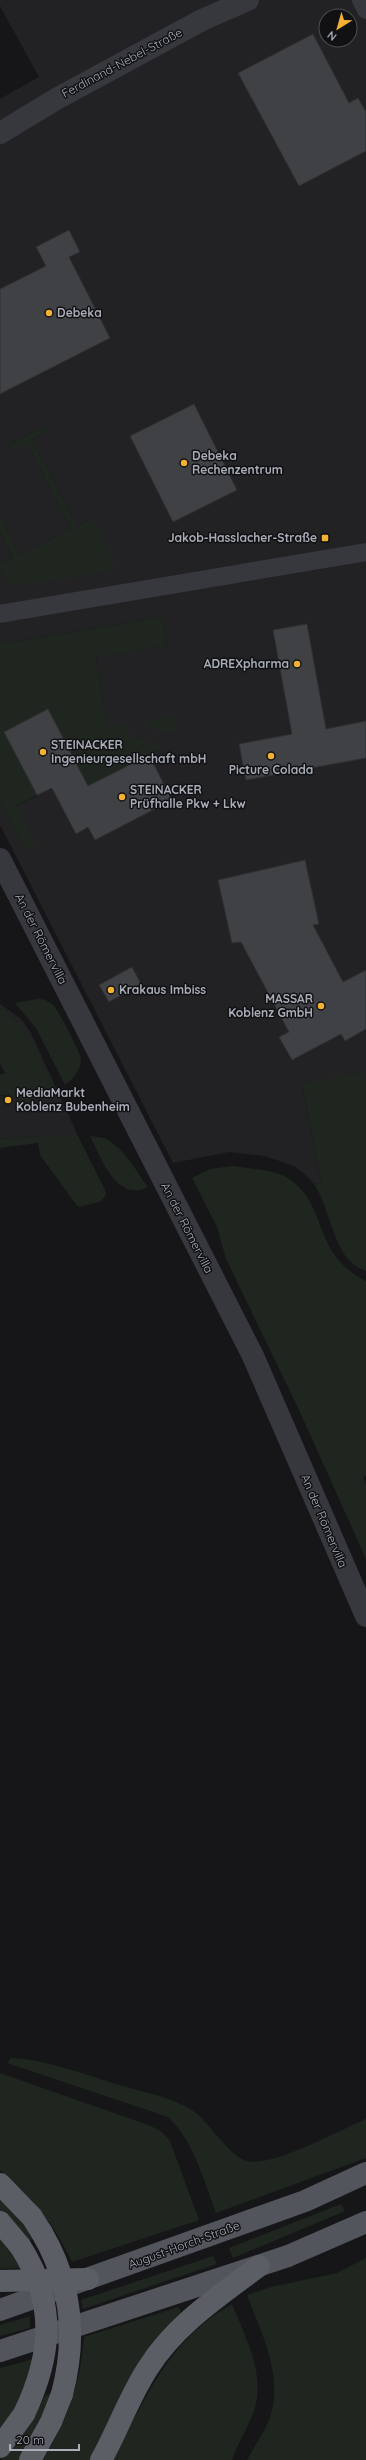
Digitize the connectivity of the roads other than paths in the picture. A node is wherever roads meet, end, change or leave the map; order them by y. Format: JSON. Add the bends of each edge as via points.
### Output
{"nodes":[{"id":1,"x":248,"y":0,"type":"edge"},
{"id":2,"x":361,"y":0,"type":"edge"},
{"id":3,"x":366,"y":10,"type":"edge"},
{"id":4,"x":0,"y":133,"type":"edge"},
{"id":5,"x":366,"y":552,"type":"edge"},
{"id":6,"x":0,"y":614,"type":"edge"},
{"id":7,"x":0,"y":859,"type":"edge"},
{"id":8,"x":363,"y":1610,"type":"edge"},
{"id":9,"x":366,"y":1630,"type":"edge"},
{"id":10,"x":366,"y":2173,"type":"edge"},
{"id":11,"x":0,"y":2184,"type":"edge"},
{"id":12,"x":0,"y":2222,"type":"edge"},
{"id":13,"x":366,"y":2222,"type":"edge"},
{"id":14,"x":259,"y":2266,"type":"junction"},
{"id":15,"x":88,"y":2279,"type":"junction"},
{"id":16,"x":0,"y":2281,"type":"edge"},
{"id":17,"x":0,"y":2310,"type":"edge"},
{"id":18,"x":0,"y":2351,"type":"edge"},
{"id":19,"x":0,"y":2446,"type":"edge"},
{"id":20,"x":30,"y":2460,"type":"edge"},
{"id":21,"x":101,"y":2460,"type":"edge"}],
"edges":[{"from":1,"to":4,"type":"street","name":"Ferdinand-Nebel-Straße","via":[[202,20],[58,98]]},
{"from":2,"to":3,"type":"street"},
{"from":5,"to":6,"type":"street"},
{"from":7,"to":8,"type":"street","name":"An der Römervilla","via":[[253,1356]]},
{"from":8,"to":9,"type":"street","name":"An der Römervilla"},
{"from":10,"to":15,"type":"main road","name":"August-Horch-Straße","via":[[298,2204]]},
{"from":11,"to":20,"type":"highway","bridge":true,"via":[[32,2217],[42,2233],[59,2265],[70,2309],[70,2356],[62,2394],[46,2433]]},
{"from":12,"to":19,"type":"highway","bridge":true,"via":[[20,2246],[35,2273],[40,2287],[47,2331],[43,2366],[24,2414]]},
{"from":13,"to":14,"type":"main road","via":[[324,2242]]},
{"from":14,"to":18,"type":"main road"},
{"from":14,"to":21,"type":"highway","via":[[193,2316],[158,2353],[138,2385]]},
{"from":15,"to":16,"type":"highway"},
{"from":15,"to":17,"type":"main road","name":"August-Horch-Straße"}]}
